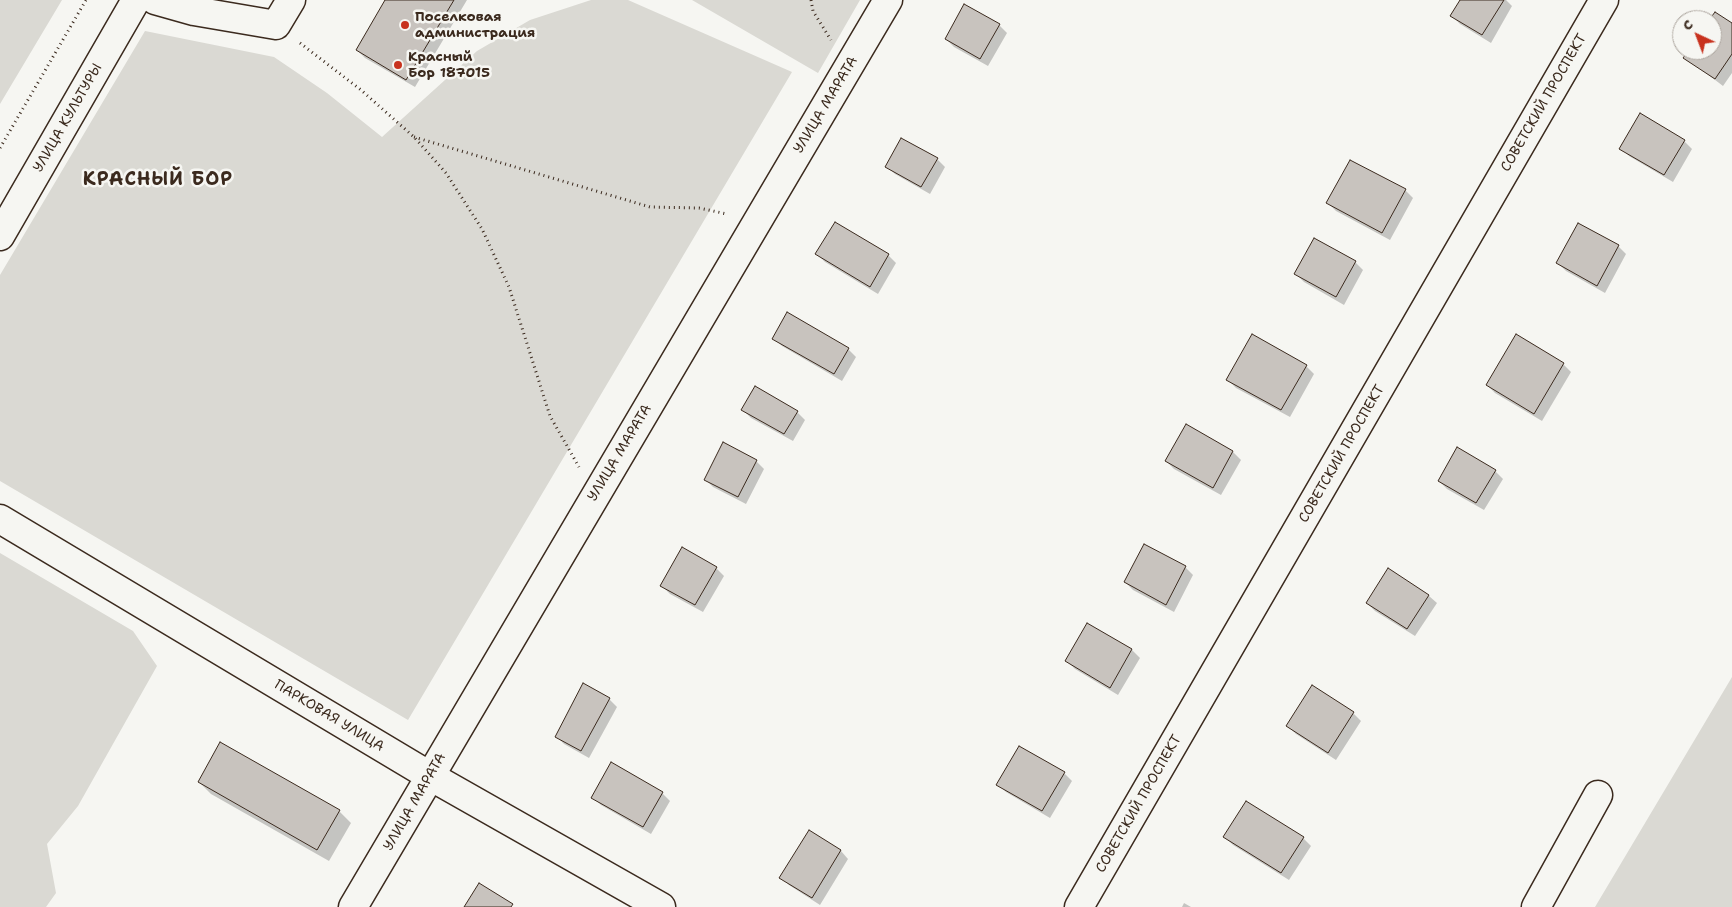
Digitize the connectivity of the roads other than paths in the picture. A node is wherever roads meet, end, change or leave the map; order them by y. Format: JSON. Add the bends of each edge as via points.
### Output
{"nodes":[{"id":1,"x":136,"y":0,"type":"edge"},
{"id":2,"x":155,"y":0,"type":"edge"},
{"id":3,"x":291,"y":0,"type":"edge"},
{"id":4,"x":888,"y":0,"type":"edge"},
{"id":5,"x":1604,"y":0,"type":"edge"},
{"id":6,"x":0,"y":236,"type":"edge"},
{"id":7,"x":0,"y":519,"type":"edge"},
{"id":8,"x":430,"y":776,"type":"junction"},
{"id":9,"x":1598,"y":795,"type":"dead end"},
{"id":10,"x":354,"y":907,"type":"edge"},
{"id":11,"x":661,"y":907,"type":"edge"},
{"id":12,"x":1079,"y":907,"type":"edge"},
{"id":13,"x":1536,"y":907,"type":"edge"}],
"edges":[{"from":1,"to":6,"type":"street","name":"УЛИЦА КУЛЬТУРЫ"},
{"from":2,"to":3,"type":"street","via":[[194,11],[276,25]]},
{"from":4,"to":8,"type":"street","name":"УЛИЦА МАРАТА"},
{"from":5,"to":12,"type":"street","name":"СОВЕТСКИЙ ПРОСПЕКТ"},
{"from":7,"to":8,"type":"street","name":"ПАРКОВАЯ УЛИЦА"},
{"from":8,"to":10,"type":"street","name":"УЛИЦА МАРАТА"},
{"from":8,"to":11,"type":"street","name":"ПАРКОВАЯ УЛИЦА"},
{"from":9,"to":13,"type":"street"}]}
